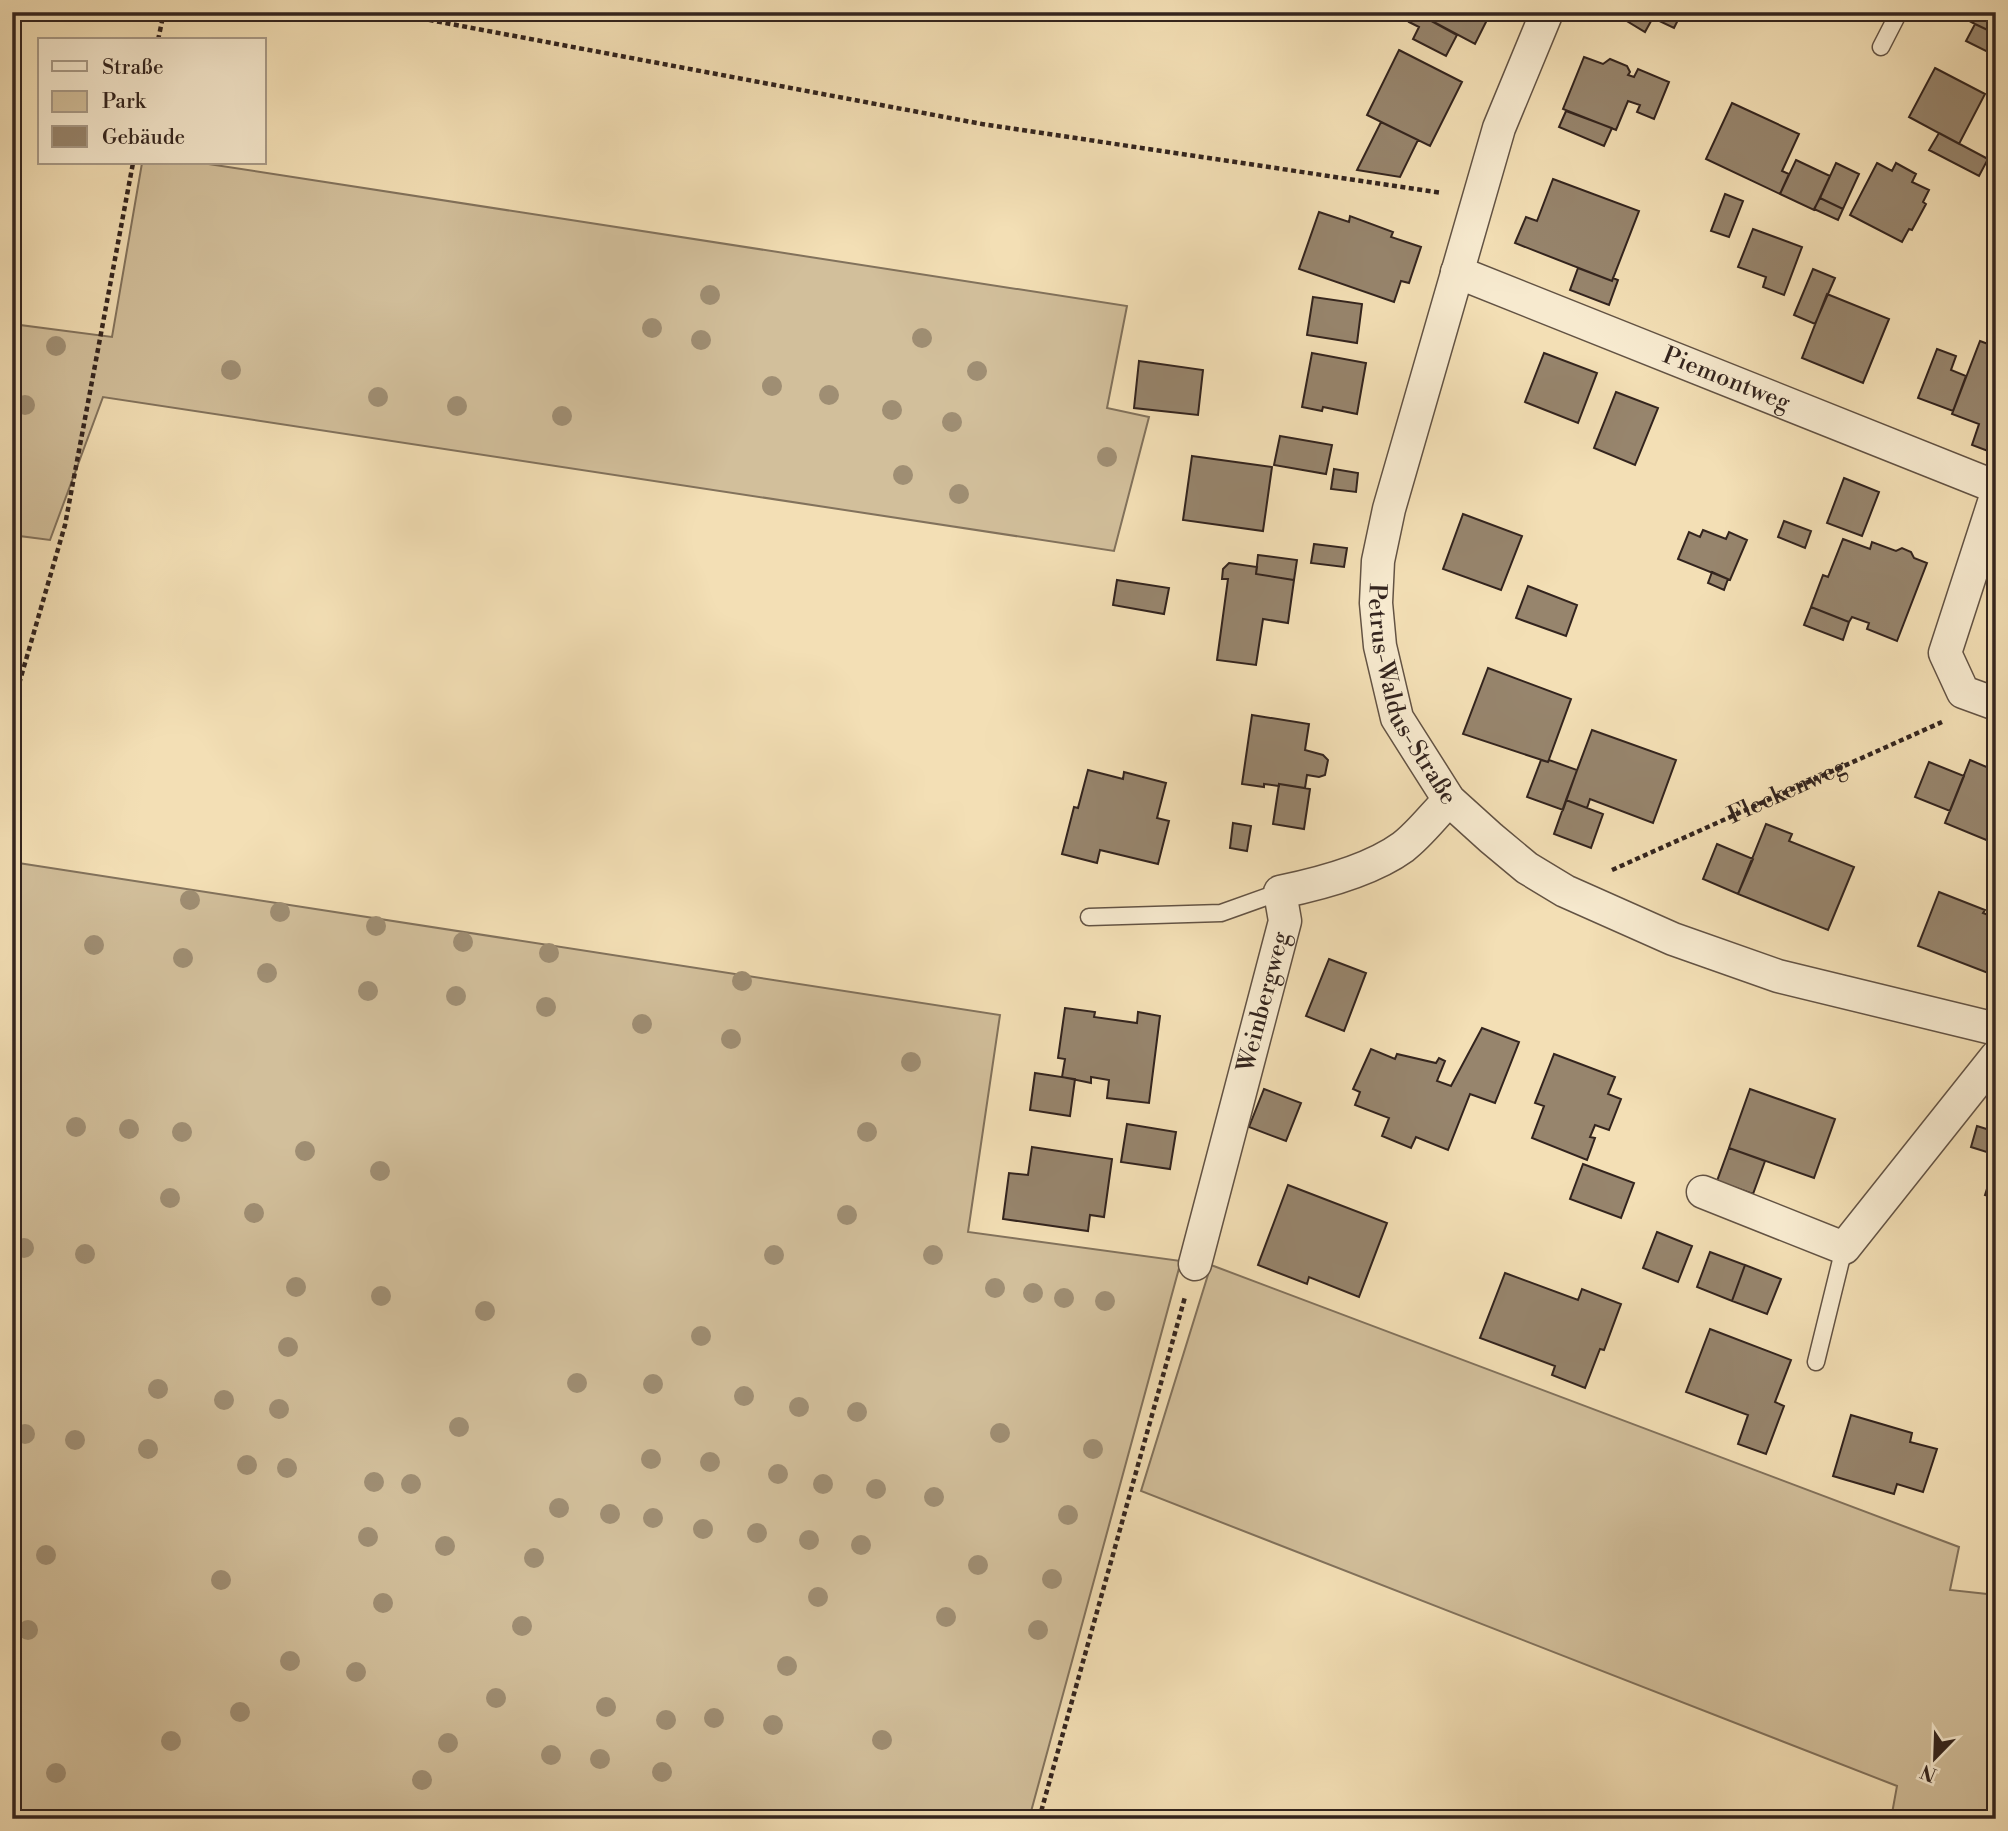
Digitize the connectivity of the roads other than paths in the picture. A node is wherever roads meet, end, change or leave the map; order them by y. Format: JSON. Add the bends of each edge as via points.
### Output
{"nodes":[{"id":1,"x":1547,"y":12,"type":"edge"},
{"id":2,"x":1899,"y":12,"type":"edge"},
{"id":3,"x":1881,"y":47,"type":"dead end"},
{"id":4,"x":1457,"y":272,"type":"junction"},
{"id":5,"x":1996,"y":488,"type":"edge"},
{"id":6,"x":1996,"y":496,"type":"edge"},
{"id":7,"x":1996,"y":704,"type":"edge"},
{"id":8,"x":1449,"y":800,"type":"junction"},
{"id":9,"x":1280,"y":892,"type":"junction"},
{"id":10,"x":1089,"y":917,"type":"dead end"},
{"id":11,"x":1996,"y":1029,"type":"edge"},
{"id":12,"x":1996,"y":1057,"type":"edge"},
{"id":13,"x":1703,"y":1192,"type":"dead end"},
{"id":14,"x":1844,"y":1248,"type":"junction"},
{"id":15,"x":1195,"y":1264,"type":"road end"},
{"id":16,"x":1816,"y":1362,"type":"dead end"}],
"edges":[{"from":1,"to":4,"type":"street","name":"Petrus-Waldus-Straße","via":[[1499,128]]},
{"from":2,"to":3,"type":"lane"},
{"from":4,"to":5,"type":"street","name":"Piemontweg"},
{"from":4,"to":8,"type":"street","name":"Petrus-Waldus-Straße","via":[[1389,509],[1378,561],[1376,603],[1380,646],[1397,718]]},
{"from":6,"to":7,"type":"street","via":[[1945,653],[1963,692]]},
{"from":8,"to":9,"type":"street","via":[[1403,847],[1358,870]]},
{"from":8,"to":11,"type":"street","name":"Petrus-Waldus-Straße","via":[[1527,868],[1565,891],[1661,935],[1778,976]]},
{"from":9,"to":10,"type":"lane","via":[[1221,912]]},
{"from":9,"to":15,"type":"street","name":"Weinbergweg","via":[[1285,921]]},
{"from":12,"to":14,"type":"street"},
{"from":13,"to":14,"type":"street"},
{"from":14,"to":16,"type":"lane"}]}
